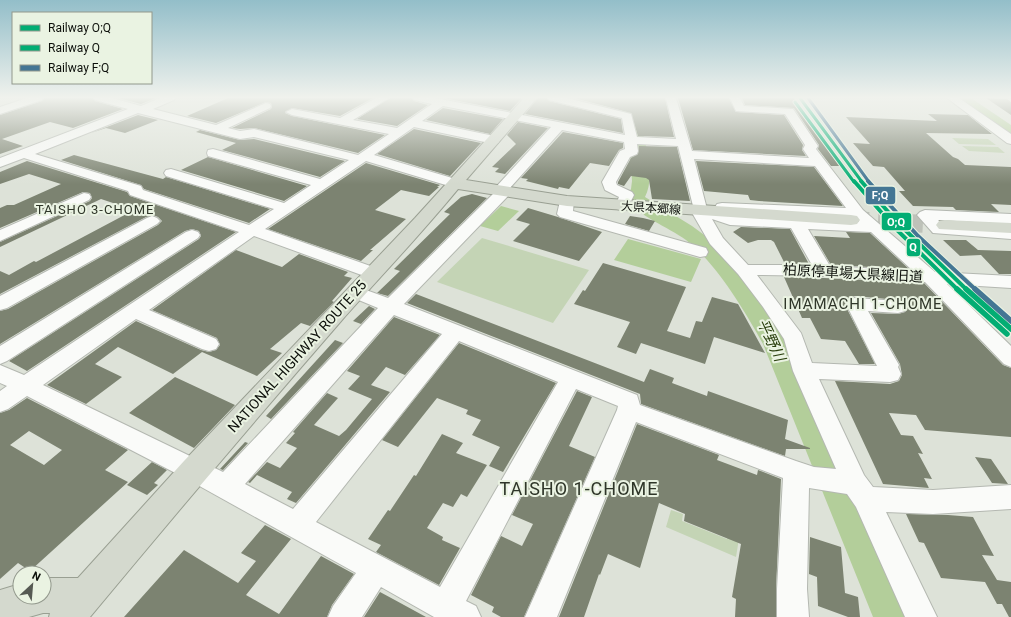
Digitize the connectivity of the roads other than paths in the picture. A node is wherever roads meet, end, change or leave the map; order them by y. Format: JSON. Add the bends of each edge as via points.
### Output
{"nodes":[{"id":1,"x":89,"y":127,"type":"edge"},
{"id":2,"x":210,"y":127,"type":"edge"},
{"id":3,"x":222,"y":127,"type":"edge"},
{"id":4,"x":239,"y":127,"type":"edge"},
{"id":5,"x":369,"y":127,"type":"edge"},
{"id":6,"x":406,"y":127,"type":"edge"},
{"id":7,"x":435,"y":127,"type":"edge"},
{"id":8,"x":505,"y":127,"type":"edge"},
{"id":9,"x":558,"y":127,"type":"edge"},
{"id":10,"x":565,"y":127,"type":"edge"},
{"id":11,"x":630,"y":127,"type":"edge"},
{"id":12,"x":679,"y":127,"type":"edge"},
{"id":13,"x":799,"y":127,"type":"edge"},
{"id":14,"x":992,"y":127,"type":"edge"},
{"id":15,"x":573,"y":128,"type":"joint"},
{"id":16,"x":217,"y":129,"type":"junction"},
{"id":17,"x":232,"y":132,"type":"junction"},
{"id":18,"x":399,"y":132,"type":"junction"},
{"id":19,"x":494,"y":140,"type":"junction"},
{"id":20,"x":634,"y":140,"type":"junction"},
{"id":21,"x":1011,"y":140,"type":"edge"},
{"id":22,"x":685,"y":149,"type":"junction"},
{"id":23,"x":213,"y":152,"type":"dead end"},
{"id":24,"x":23,"y":154,"type":"junction"},
{"id":25,"x":362,"y":158,"type":"junction"},
{"id":26,"x":819,"y":162,"type":"junction"},
{"id":27,"x":0,"y":163,"type":"edge"},
{"id":28,"x":171,"y":173,"type":"dead end"},
{"id":29,"x":454,"y":182,"type":"junction"},
{"id":30,"x":322,"y":184,"type":"junction"},
{"id":31,"x":502,"y":191,"type":"junction"},
{"id":32,"x":84,"y":197,"type":"dead end"},
{"id":33,"x":567,"y":201,"type":"junction"},
{"id":34,"x":630,"y":206,"type":"junction"},
{"id":35,"x":286,"y":208,"type":"junction"},
{"id":36,"x":700,"y":209,"type":"junction"},
{"id":37,"x":854,"y":216,"type":"junction"},
{"id":38,"x":1011,"y":219,"type":"edge"},
{"id":39,"x":152,"y":221,"type":"dead end"},
{"id":40,"x":797,"y":224,"type":"junction"},
{"id":41,"x":945,"y":225,"type":"tunnel mouth"},
{"id":42,"x":875,"y":228,"type":"junction"},
{"id":43,"x":1011,"y":228,"type":"edge"},
{"id":44,"x":251,"y":231,"type":"junction"},
{"id":45,"x":1011,"y":234,"type":"edge"},
{"id":46,"x":192,"y":235,"type":"dead end"},
{"id":47,"x":0,"y":236,"type":"edge"},
{"id":48,"x":700,"y":252,"type":"dead end"},
{"id":49,"x":744,"y":270,"type":"junction"},
{"id":50,"x":824,"y":271,"type":"junction"},
{"id":51,"x":372,"y":273,"type":"junction"},
{"id":52,"x":930,"y":277,"type":"junction"},
{"id":53,"x":993,"y":281,"type":"junction"},
{"id":54,"x":1011,"y":282,"type":"edge"},
{"id":55,"x":355,"y":292,"type":"junction"},
{"id":56,"x":1011,"y":295,"type":"edge"},
{"id":57,"x":0,"y":304,"type":"edge"},
{"id":58,"x":391,"y":306,"type":"junction"},
{"id":59,"x":898,"y":307,"type":"dead end"},
{"id":60,"x":134,"y":311,"type":"junction"},
{"id":61,"x":455,"y":332,"type":"junction"},
{"id":62,"x":209,"y":344,"type":"dead end"},
{"id":63,"x":0,"y":356,"type":"edge"},
{"id":64,"x":1011,"y":359,"type":"edge"},
{"id":65,"x":804,"y":371,"type":"junction"},
{"id":66,"x":0,"y":373,"type":"edge"},
{"id":67,"x":571,"y":378,"type":"junction"},
{"id":68,"x":26,"y":386,"type":"junction"},
{"id":69,"x":0,"y":403,"type":"edge"},
{"id":70,"x":629,"y":410,"type":"junction"},
{"id":71,"x":194,"y":470,"type":"junction"},
{"id":72,"x":796,"y":472,"type":"junction"},
{"id":73,"x":848,"y":486,"type":"junction"},
{"id":74,"x":226,"y":487,"type":"junction"},
{"id":75,"x":1011,"y":498,"type":"edge"},
{"id":76,"x":296,"y":526,"type":"junction"},
{"id":77,"x":376,"y":569,"type":"junction"},
{"id":78,"x":52,"y":598,"type":"edge"},
{"id":79,"x":12,"y":603,"type":"edge"},
{"id":80,"x":77,"y":606,"type":"edge"},
{"id":81,"x":0,"y":610,"type":"edge"},
{"id":82,"x":455,"y":612,"type":"edge"},
{"id":83,"x":344,"y":617,"type":"edge"},
{"id":84,"x":541,"y":617,"type":"edge"},
{"id":85,"x":793,"y":617,"type":"edge"},
{"id":86,"x":921,"y":617,"type":"edge"}],
"edges":[{"from":1,"to":24,"type":"street"},
{"from":2,"to":16,"type":"street"},
{"from":3,"to":16,"type":"street"},
{"from":4,"to":17,"type":"street"},
{"from":5,"to":18,"type":"street"},
{"from":6,"to":18,"type":"street"},
{"from":7,"to":19,"type":"street"},
{"from":8,"to":19,"type":"highway","name":"NATIONAL HIGHWAY ROUTE 25"},
{"from":9,"to":31,"type":"street"},
{"from":10,"to":15,"type":"street"},
{"from":11,"to":20,"type":"street"},
{"from":12,"to":22,"type":"street"},
{"from":13,"to":26,"type":"street","via":[[812,146],[809,149]]},
{"from":14,"to":21,"type":"street"},
{"from":15,"to":20,"type":"street"},
{"from":16,"to":17,"type":"street"},
{"from":17,"to":25,"type":"street","via":[[240,135],[254,133]]},
{"from":18,"to":25,"type":"street"},
{"from":19,"to":29,"type":"highway","name":"NATIONAL HIGHWAY ROUTE 25"},
{"from":20,"to":22,"type":"street"},
{"from":20,"to":34,"type":"street","via":[[632,150],[625,154],[609,182],[610,187],[627,195]]},
{"from":22,"to":26,"type":"street"},
{"from":22,"to":36,"type":"street"},
{"from":23,"to":30,"type":"street"},
{"from":24,"to":27,"type":"street"},
{"from":24,"to":44,"type":"street"},
{"from":25,"to":29,"type":"street"},
{"from":25,"to":30,"type":"street"},
{"from":26,"to":37,"type":"street"},
{"from":28,"to":35,"type":"street"},
{"from":29,"to":31,"type":"highway","name":"大県本郷線"},
{"from":29,"to":51,"type":"highway","name":"NATIONAL HIGHWAY ROUTE 25","via":[[421,222]]},
{"from":30,"to":35,"type":"street"},
{"from":31,"to":33,"type":"highway","name":"大県本郷線"},
{"from":31,"to":58,"type":"street"},
{"from":32,"to":47,"type":"street"},
{"from":33,"to":34,"type":"highway","name":"大県本郷線"},
{"from":33,"to":48,"type":"street","via":[[565,214]]},
{"from":34,"to":36,"type":"highway","name":"大県本郷線"},
{"from":35,"to":44,"type":"street"},
{"from":36,"to":37,"type":"highway","name":"大県本郷線"},
{"from":36,"to":37,"type":"street","via":[[760,208]]},
{"from":36,"to":40,"type":"street","via":[[730,220]]},
{"from":36,"to":49,"type":"street","via":[[716,241]]},
{"from":37,"to":42,"type":"street"},
{"from":38,"to":45,"type":"street","via":[[925,215],[939,230]]},
{"from":39,"to":57,"type":"street"},
{"from":40,"to":42,"type":"street"},
{"from":40,"to":50,"type":"street"},
{"from":41,"to":43,"type":"highway"},
{"from":42,"to":52,"type":"street"},
{"from":44,"to":51,"type":"street"},
{"from":44,"to":60,"type":"street"},
{"from":46,"to":63,"type":"street"},
{"from":49,"to":50,"type":"street","name":"柏原停車場大県線旧道"},
{"from":49,"to":65,"type":"street","via":[[794,338]]},
{"from":50,"to":52,"type":"street","name":"柏原停車場大県線旧道"},
{"from":51,"to":55,"type":"highway","name":"NATIONAL HIGHWAY ROUTE 25"},
{"from":52,"to":53,"type":"street","name":"柏原停車場大県線旧道"},
{"from":52,"to":64,"type":"street"},
{"from":53,"to":54,"type":"street","name":"柏原停車場大県線旧道"},
{"from":53,"to":56,"type":"street"},
{"from":55,"to":58,"type":"street"},
{"from":55,"to":71,"type":"highway","name":"NATIONAL HIGHWAY ROUTE 25"},
{"from":58,"to":61,"type":"street"},
{"from":58,"to":74,"type":"street"},
{"from":59,"to":65,"type":"street","via":[[855,304],[888,365],[890,374]]},
{"from":60,"to":62,"type":"street"},
{"from":60,"to":68,"type":"street"},
{"from":61,"to":67,"type":"street"},
{"from":61,"to":76,"type":"street"},
{"from":65,"to":73,"type":"street"},
{"from":66,"to":68,"type":"street"},
{"from":67,"to":70,"type":"street","via":[[629,401]]},
{"from":67,"to":82,"type":"street"},
{"from":68,"to":69,"type":"street"},
{"from":68,"to":71,"type":"street"},
{"from":70,"to":72,"type":"street"},
{"from":70,"to":84,"type":"street"},
{"from":71,"to":74,"type":"street"},
{"from":71,"to":80,"type":"highway","name":"NATIONAL HIGHWAY ROUTE 25"},
{"from":72,"to":73,"type":"street"},
{"from":72,"to":85,"type":"street"},
{"from":73,"to":75,"type":"street","via":[[933,502]]},
{"from":73,"to":86,"type":"street"},
{"from":74,"to":76,"type":"street"},
{"from":76,"to":77,"type":"street"},
{"from":77,"to":82,"type":"street"},
{"from":77,"to":83,"type":"street"},
{"from":78,"to":80,"type":"highway"},
{"from":79,"to":81,"type":"highway"}]}
